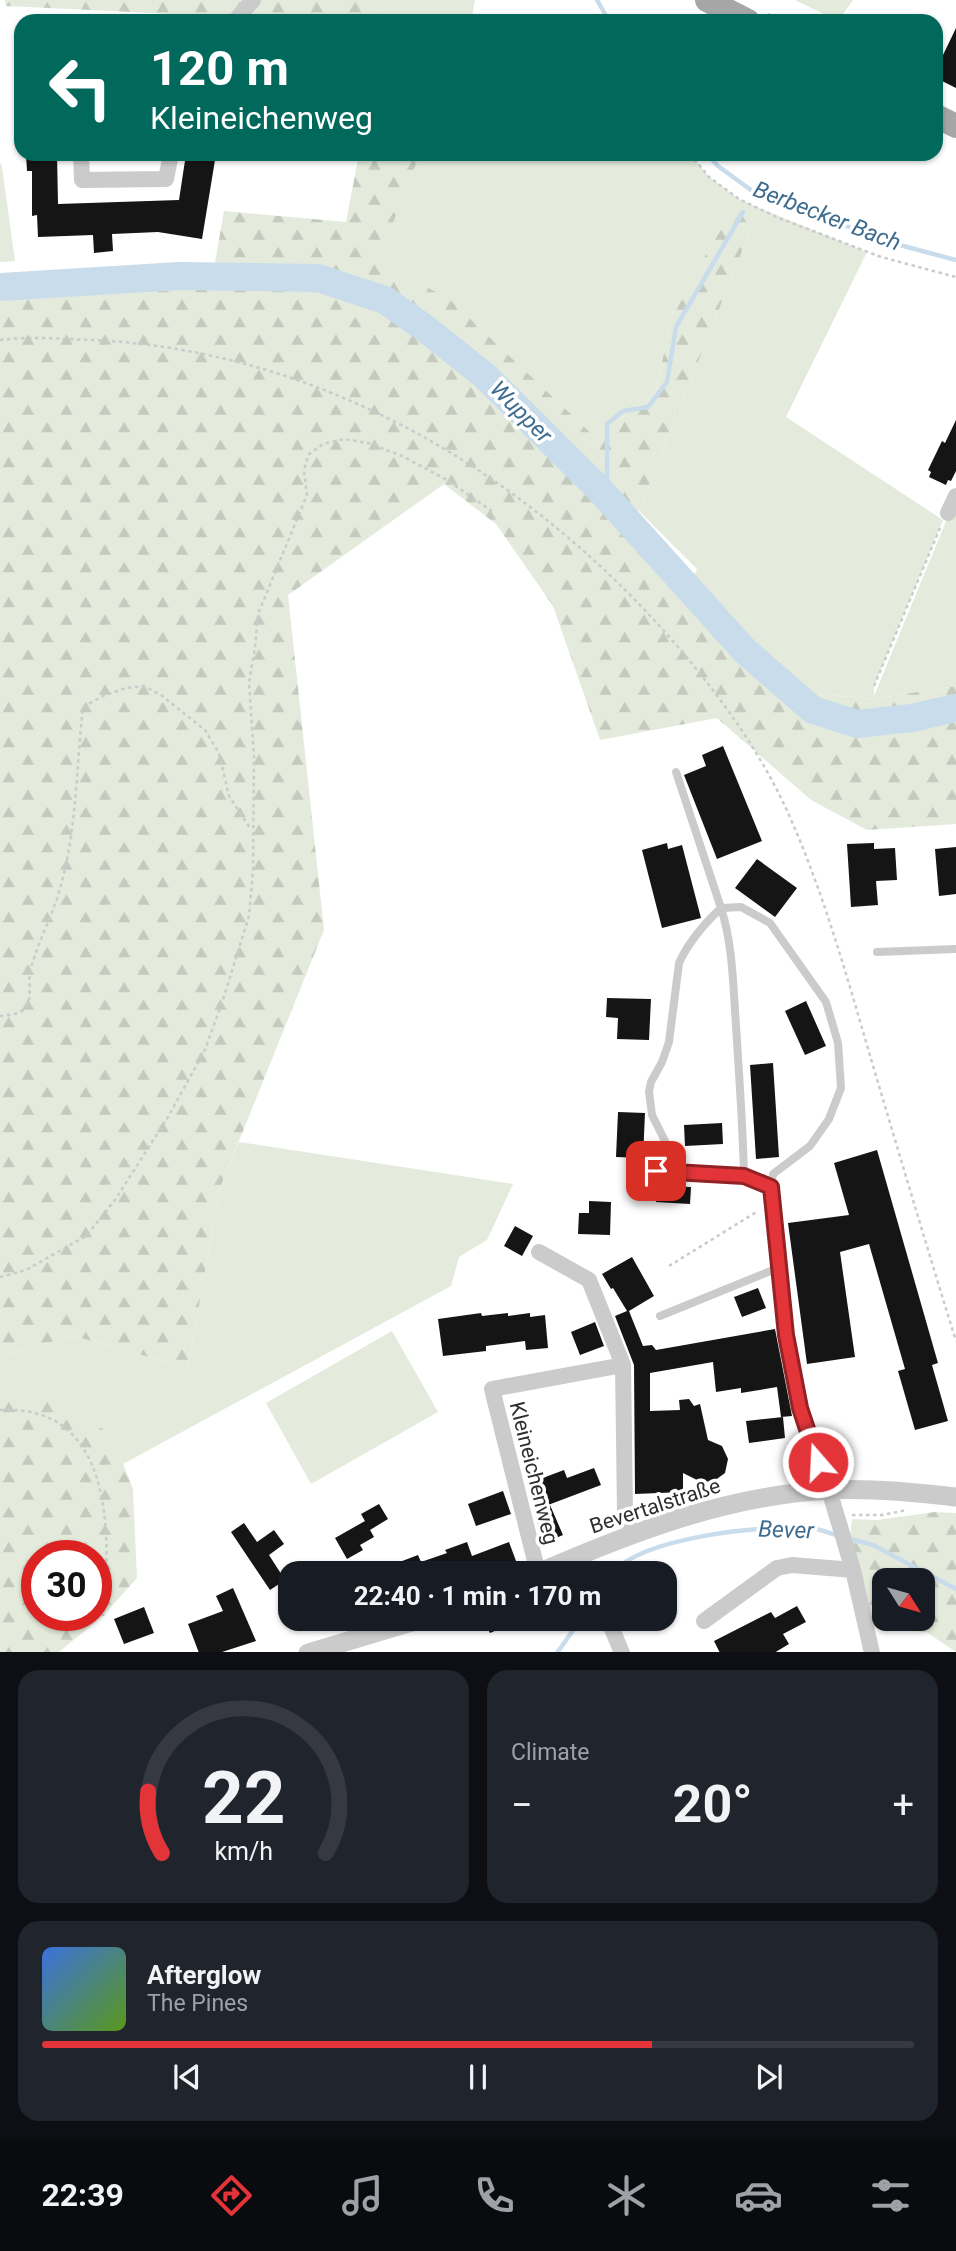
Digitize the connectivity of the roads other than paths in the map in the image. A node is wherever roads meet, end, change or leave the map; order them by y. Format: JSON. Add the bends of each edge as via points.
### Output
{"nodes":[{"id":1,"x":253,"y":0,"type":"edge"},
{"id":2,"x":707,"y":0,"type":"edge"},
{"id":3,"x":241,"y":14,"type":"edge"},
{"id":4,"x":734,"y":14,"type":"edge"},
{"id":5,"x":81,"y":161,"type":"edge"},
{"id":6,"x":170,"y":161,"type":"edge"},
{"id":7,"x":956,"y":496,"type":"edge"},
{"id":8,"x":948,"y":513,"type":"road end"},
{"id":9,"x":676,"y":772,"type":"dead end"},
{"id":10,"x":721,"y":908,"type":"junction"},
{"id":11,"x":956,"y":948,"type":"edge"},
{"id":12,"x":877,"y":952,"type":"dead end"},
{"id":13,"x":663,"y":1171,"type":"joint"},
{"id":14,"x":744,"y":1176,"type":"junction"},
{"id":15,"x":771,"y":1187,"type":"junction"},
{"id":16,"x":539,"y":1252,"type":"dead end"},
{"id":17,"x":778,"y":1268,"type":"junction"},
{"id":18,"x":660,"y":1316,"type":"dead end"},
{"id":19,"x":623,"y":1365,"type":"junction"},
{"id":20,"x":829,"y":1490,"type":"junction"},
{"id":21,"x":956,"y":1497,"type":"edge"},
{"id":22,"x":632,"y":1534,"type":"junction"},
{"id":23,"x":535,"y":1561,"type":"edge"},
{"id":24,"x":586,"y":1561,"type":"edge"},
{"id":25,"x":851,"y":1562,"type":"junction"},
{"id":26,"x":704,"y":1621,"type":"dead end"},
{"id":27,"x":382,"y":1631,"type":"edge"},
{"id":28,"x":613,"y":1631,"type":"edge"},
{"id":29,"x":311,"y":1652,"type":"edge"},
{"id":30,"x":622,"y":1652,"type":"edge"},
{"id":31,"x":872,"y":1652,"type":"edge"}],
"edges":[{"from":1,"to":3,"type":"street"},
{"from":2,"to":4,"type":"main road"},
{"from":5,"to":6,"type":"street","via":[[82,180],[166,179]]},
{"from":7,"to":8,"type":"street"},
{"from":9,"to":10,"type":"lane"},
{"from":10,"to":13,"type":"lane","via":[[690,943],[679,964],[669,1042],[649,1091],[652,1115],[666,1143]]},
{"from":10,"to":14,"type":"lane","via":[[732,968]]},
{"from":10,"to":15,"type":"lane","via":[[741,906],[770,923],[826,1002],[838,1043],[841,1088],[829,1119],[810,1146],[773,1174]]},
{"from":11,"to":12,"type":"lane"},
{"from":13,"to":14,"type":"street"},
{"from":14,"to":15,"type":"street"},
{"from":15,"to":17,"type":"street"},
{"from":16,"to":19,"type":"street","via":[[589,1280]]},
{"from":17,"to":18,"type":"lane"},
{"from":17,"to":20,"type":"street","via":[[800,1408]]},
{"from":19,"to":22,"type":"street","via":[[625,1511]]},
{"from":19,"to":23,"type":"street","name":"Kleineichenweg","via":[[492,1389]]},
{"from":20,"to":21,"type":"street","name":"Bevertalstraße"},
{"from":20,"to":22,"type":"street","name":"Bevertalstraße","via":[[723,1505]]},
{"from":20,"to":25,"type":"street"},
{"from":22,"to":24,"type":"street","name":"Bevertalstraße"},
{"from":25,"to":26,"type":"street","via":[[777,1569]]},
{"from":25,"to":31,"type":"street"},
{"from":27,"to":29,"type":"street"},
{"from":28,"to":30,"type":"street"}]}
